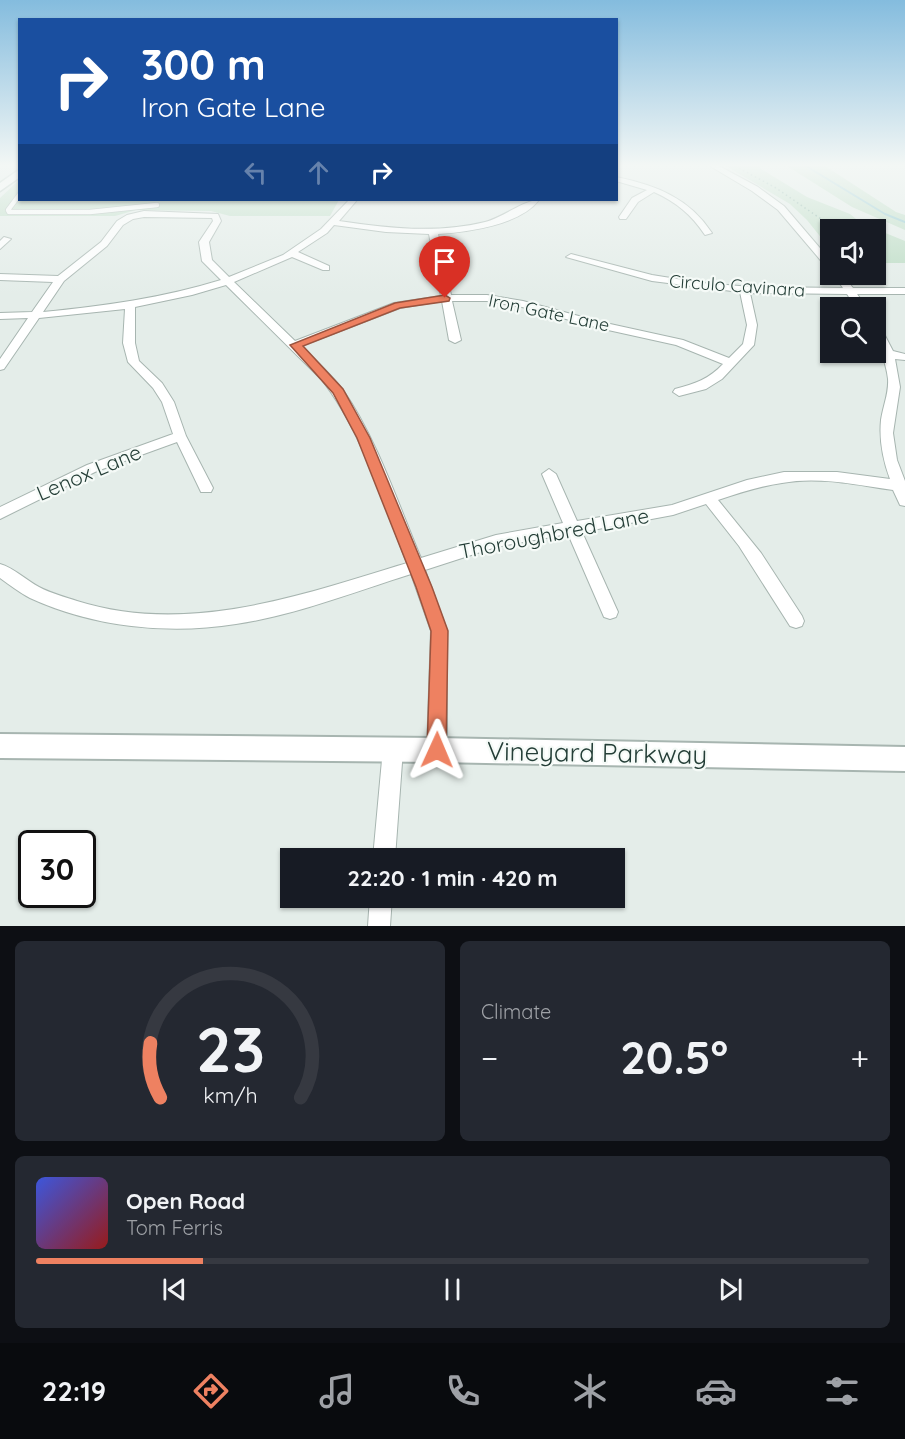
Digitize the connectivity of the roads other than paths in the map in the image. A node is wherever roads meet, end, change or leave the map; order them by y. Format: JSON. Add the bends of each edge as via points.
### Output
{"nodes":[{"id":1,"x":9,"y":209,"type":"edge"},
{"id":2,"x":117,"y":209,"type":"edge"},
{"id":3,"x":346,"y":209,"type":"edge"},
{"id":4,"x":521,"y":209,"type":"edge"},
{"id":5,"x":628,"y":209,"type":"edge"},
{"id":6,"x":690,"y":209,"type":"edge"},
{"id":7,"x":782,"y":209,"type":"edge"},
{"id":8,"x":623,"y":217,"type":"dead end"},
{"id":9,"x":336,"y":222,"type":"junction"},
{"id":10,"x":433,"y":232,"type":"junction"},
{"id":11,"x":708,"y":232,"type":"dead end"},
{"id":12,"x":292,"y":253,"type":"junction"},
{"id":13,"x":820,"y":254,"type":"edge"},
{"id":14,"x":571,"y":257,"type":"dead end"},
{"id":15,"x":326,"y":268,"type":"dead end"},
{"id":16,"x":0,"y":277,"type":"edge"},
{"id":17,"x":60,"y":279,"type":"junction"},
{"id":18,"x":227,"y":281,"type":"junction"},
{"id":19,"x":845,"y":285,"type":"edge"},
{"id":20,"x":744,"y":290,"type":"junction"},
{"id":21,"x":849,"y":291,"type":"junction"},
{"id":22,"x":905,"y":291,"type":"edge"},
{"id":23,"x":854,"y":297,"type":"edge"},
{"id":24,"x":445,"y":298,"type":"junction"},
{"id":25,"x":130,"y":305,"type":"junction"},
{"id":26,"x":0,"y":316,"type":"edge"},
{"id":27,"x":35,"y":316,"type":"junction"},
{"id":28,"x":455,"y":340,"type":"dead end"},
{"id":29,"x":295,"y":345,"type":"junction"},
{"id":30,"x":886,"y":350,"type":"edge"},
{"id":31,"x":888,"y":354,"type":"junction"},
{"id":32,"x":905,"y":357,"type":"edge"},
{"id":33,"x":732,"y":363,"type":"junction"},
{"id":34,"x":0,"y":367,"type":"edge"},
{"id":35,"x":679,"y":392,"type":"dead end"},
{"id":36,"x":180,"y":436,"type":"junction"},
{"id":37,"x":549,"y":474,"type":"dead end"},
{"id":38,"x":902,"y":486,"type":"edge"},
{"id":39,"x":206,"y":488,"type":"dead end"},
{"id":40,"x":709,"y":499,"type":"junction"},
{"id":41,"x":905,"y":501,"type":"edge"},
{"id":42,"x":0,"y":513,"type":"edge"},
{"id":43,"x":574,"y":528,"type":"junction"},
{"id":44,"x":416,"y":565,"type":"junction"},
{"id":45,"x":0,"y":570,"type":"edge"},
{"id":46,"x":610,"y":612,"type":"dead end"},
{"id":47,"x":796,"y":621,"type":"dead end"},
{"id":48,"x":0,"y":746,"type":"edge"},
{"id":49,"x":393,"y":749,"type":"junction"},
{"id":50,"x":437,"y":750,"type":"junction"},
{"id":51,"x":905,"y":759,"type":"edge"},
{"id":52,"x":385,"y":848,"type":"edge"},
{"id":53,"x":380,"y":908,"type":"edge"},
{"id":54,"x":379,"y":926,"type":"edge"}],
"edges":[{"from":1,"to":2,"type":"lane"},
{"from":3,"to":9,"type":"street"},
{"from":4,"to":10,"type":"street","via":[[489,223]]},
{"from":5,"to":8,"type":"street"},
{"from":6,"to":11,"type":"street"},
{"from":7,"to":13,"type":"street"},
{"from":9,"to":10,"type":"street","via":[[391,231]]},
{"from":9,"to":12,"type":"street"},
{"from":10,"to":24,"type":"street"},
{"from":12,"to":15,"type":"street"},
{"from":12,"to":18,"type":"street"},
{"from":14,"to":20,"type":"street","name":"Circulo Cavinara","via":[[669,282]]},
{"from":16,"to":17,"type":"street"},
{"from":17,"to":18,"type":"street","via":[[130,217],[206,214],[215,216],[217,221],[204,243],[204,252],[207,261]]},
{"from":17,"to":27,"type":"street"},
{"from":18,"to":25,"type":"street"},
{"from":18,"to":29,"type":"street"},
{"from":19,"to":21,"type":"street"},
{"from":20,"to":21,"type":"street","name":"Circulo Cavinara"},
{"from":20,"to":33,"type":"street","via":[[751,337]]},
{"from":21,"to":22,"type":"street","name":"Circulo Cavinara"},
{"from":21,"to":23,"type":"street"},
{"from":24,"to":28,"type":"street"},
{"from":24,"to":29,"type":"street","name":"Iron Gate Lane","via":[[398,305]]},
{"from":24,"to":33,"type":"street","name":"Iron Gate Lane","via":[[487,298],[524,304],[679,342]]},
{"from":25,"to":27,"type":"street"},
{"from":25,"to":36,"type":"street","via":[[129,343],[134,362],[168,402]]},
{"from":26,"to":27,"type":"street"},
{"from":27,"to":34,"type":"street"},
{"from":29,"to":44,"type":"street","via":[[338,392],[363,438]]},
{"from":30,"to":31,"type":"street"},
{"from":31,"to":32,"type":"street"},
{"from":31,"to":38,"type":"street","via":[[894,385],[886,431],[890,459]]},
{"from":33,"to":35,"type":"street","via":[[702,386]]},
{"from":36,"to":39,"type":"street"},
{"from":36,"to":42,"type":"street","name":"Lenox Lane","via":[[92,468]]},
{"from":37,"to":43,"type":"street"},
{"from":38,"to":40,"type":"street","name":"Thoroughbred Lane","via":[[837,477],[784,477]]},
{"from":38,"to":41,"type":"street"},
{"from":40,"to":43,"type":"street","name":"Thoroughbred Lane","via":[[673,510]]},
{"from":40,"to":47,"type":"street","via":[[755,554]]},
{"from":43,"to":44,"type":"street","name":"Thoroughbred Lane","via":[[496,541]]},
{"from":43,"to":46,"type":"street"},
{"from":44,"to":45,"type":"street","name":"Thoroughbred Lane","via":[[302,602],[236,617],[170,622],[80,609],[35,593]]},
{"from":44,"to":50,"type":"street","via":[[439,631]]},
{"from":48,"to":49,"type":"street","name":"Vineyard Parkway"},
{"from":49,"to":50,"type":"street","name":"Vineyard Parkway"},
{"from":49,"to":52,"type":"street"},
{"from":50,"to":51,"type":"street","name":"Vineyard Parkway"},
{"from":53,"to":54,"type":"street"}]}
